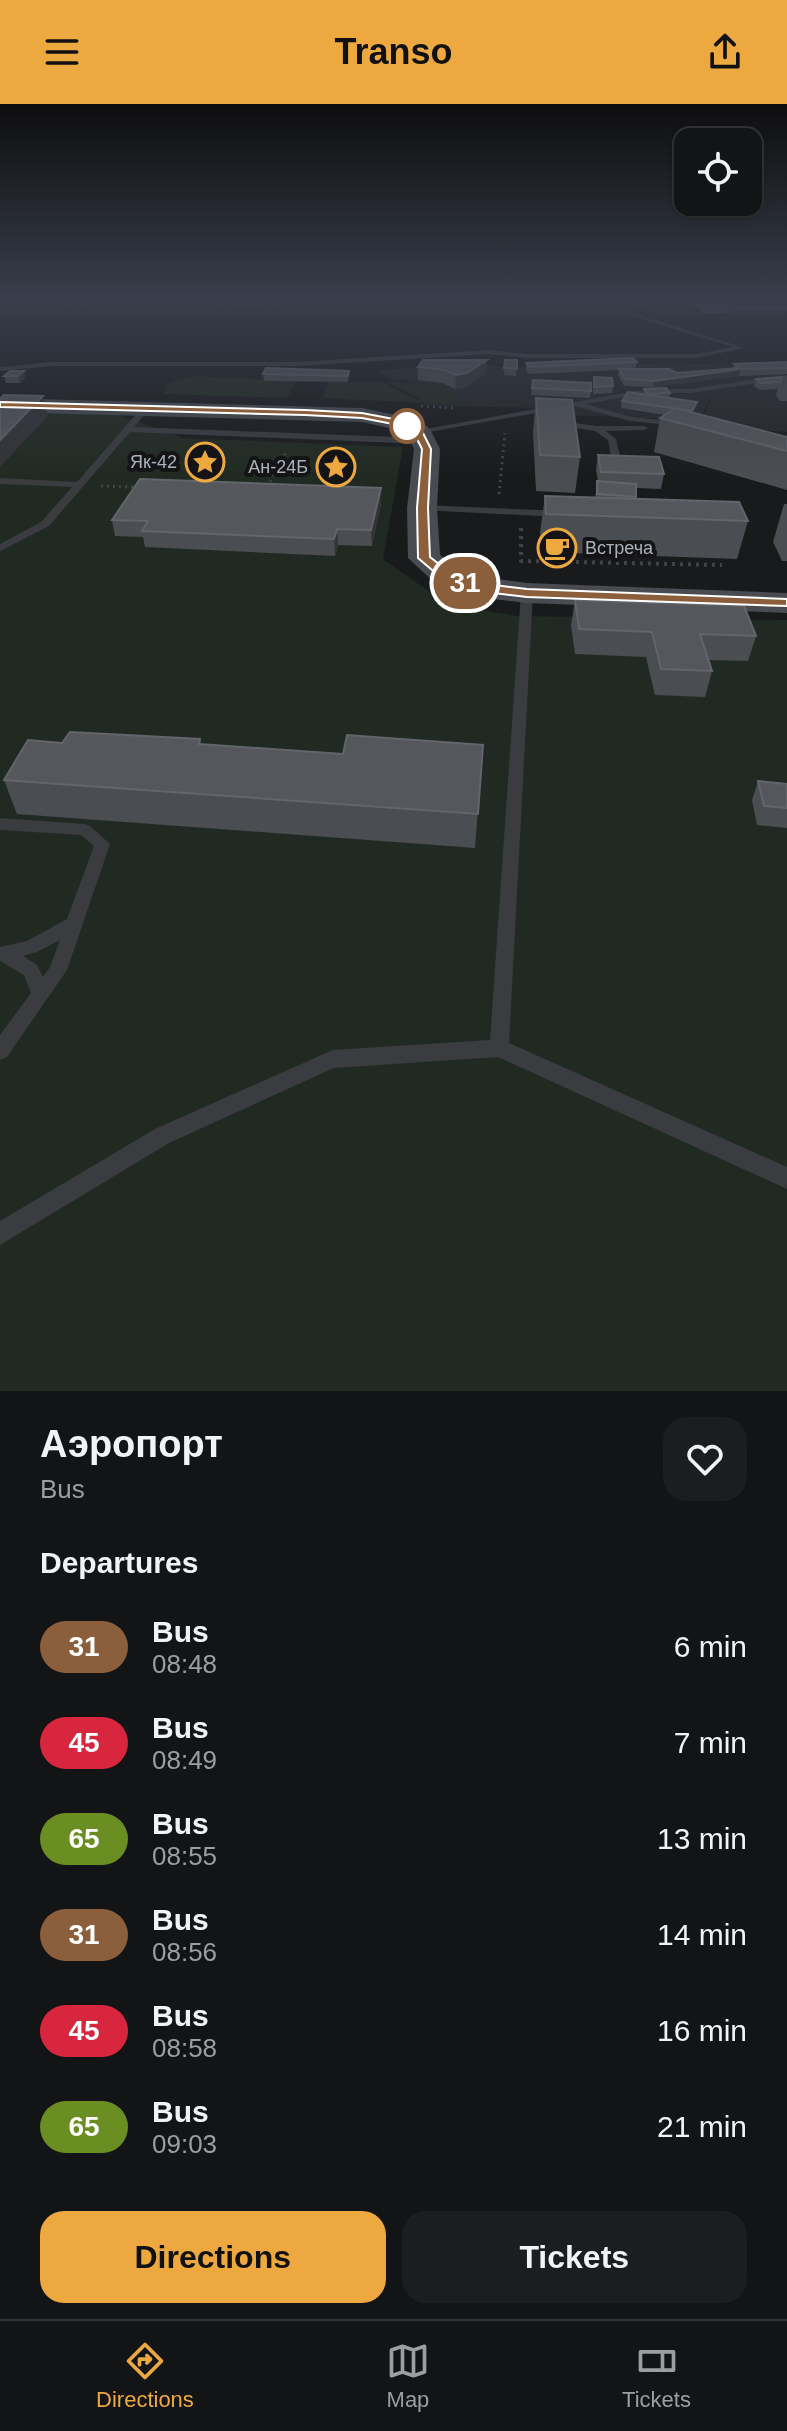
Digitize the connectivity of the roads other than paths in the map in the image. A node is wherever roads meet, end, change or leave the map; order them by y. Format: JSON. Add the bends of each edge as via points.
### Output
{"nodes":[{"id":1,"x":415,"y":357,"type":"edge"},
{"id":2,"x":0,"y":369,"type":"edge"},
{"id":3,"x":787,"y":377,"type":"edge"},
{"id":4,"x":573,"y":403,"type":"junction"},
{"id":5,"x":0,"y":405,"type":"edge"},
{"id":6,"x":147,"y":407,"type":"junction"},
{"id":7,"x":525,"y":414,"type":"junction"},
{"id":8,"x":656,"y":423,"type":"junction"},
{"id":9,"x":688,"y":425,"type":"edge"},
{"id":10,"x":130,"y":429,"type":"junction"},
{"id":11,"x":597,"y":429,"type":"junction"},
{"id":12,"x":421,"y":436,"type":"junction"},
{"id":13,"x":618,"y":468,"type":"edge"},
{"id":14,"x":0,"y":481,"type":"edge"},
{"id":15,"x":80,"y":485,"type":"junction"},
{"id":16,"x":422,"y":508,"type":"junction"},
{"id":17,"x":577,"y":514,"type":"edge"},
{"id":18,"x":0,"y":548,"type":"edge"},
{"id":19,"x":527,"y":593,"type":"junction"},
{"id":20,"x":787,"y":603,"type":"edge"},
{"id":21,"x":0,"y":824,"type":"edge"},
{"id":22,"x":75,"y":923,"type":"junction"},
{"id":23,"x":4,"y":954,"type":"edge"},
{"id":24,"x":40,"y":994,"type":"junction"},
{"id":25,"x":499,"y":1048,"type":"junction"},
{"id":26,"x":0,"y":1051,"type":"edge"},
{"id":27,"x":787,"y":1178,"type":"edge"},
{"id":28,"x":0,"y":1234,"type":"edge"}],
"edges":[{"from":1,"to":2,"type":"lane"},
{"from":3,"to":4,"type":"lane"},
{"from":4,"to":7,"type":"lane"},
{"from":4,"to":8,"type":"lane"},
{"from":5,"to":6,"type":"main road"},
{"from":6,"to":10,"type":"lane"},
{"from":6,"to":12,"type":"main road","via":[[362,415],[401,423]]},
{"from":7,"to":11,"type":"lane"},
{"from":7,"to":12,"type":"lane"},
{"from":8,"to":9,"type":"lane"},
{"from":8,"to":11,"type":"lane"},
{"from":10,"to":12,"type":"lane"},
{"from":10,"to":15,"type":"lane"},
{"from":11,"to":13,"type":"lane","via":[[612,439]]},
{"from":12,"to":16,"type":"main road","via":[[427,449]]},
{"from":14,"to":15,"type":"lane"},
{"from":15,"to":18,"type":"lane","via":[[45,524]]},
{"from":16,"to":17,"type":"lane"},
{"from":16,"to":19,"type":"main road","via":[[424,558],[449,578]]},
{"from":19,"to":20,"type":"main road"},
{"from":19,"to":25,"type":"lane"},
{"from":21,"to":22,"type":"lane","via":[[85,830],[102,844]]},
{"from":22,"to":23,"type":"lane","via":[[31,947]]},
{"from":22,"to":24,"type":"lane","via":[[58,970]]},
{"from":23,"to":24,"type":"lane","via":[[31,970]]},
{"from":24,"to":26,"type":"lane"},
{"from":25,"to":27,"type":"lane"},
{"from":25,"to":28,"type":"lane","via":[[333,1059],[162,1136]]}]}
